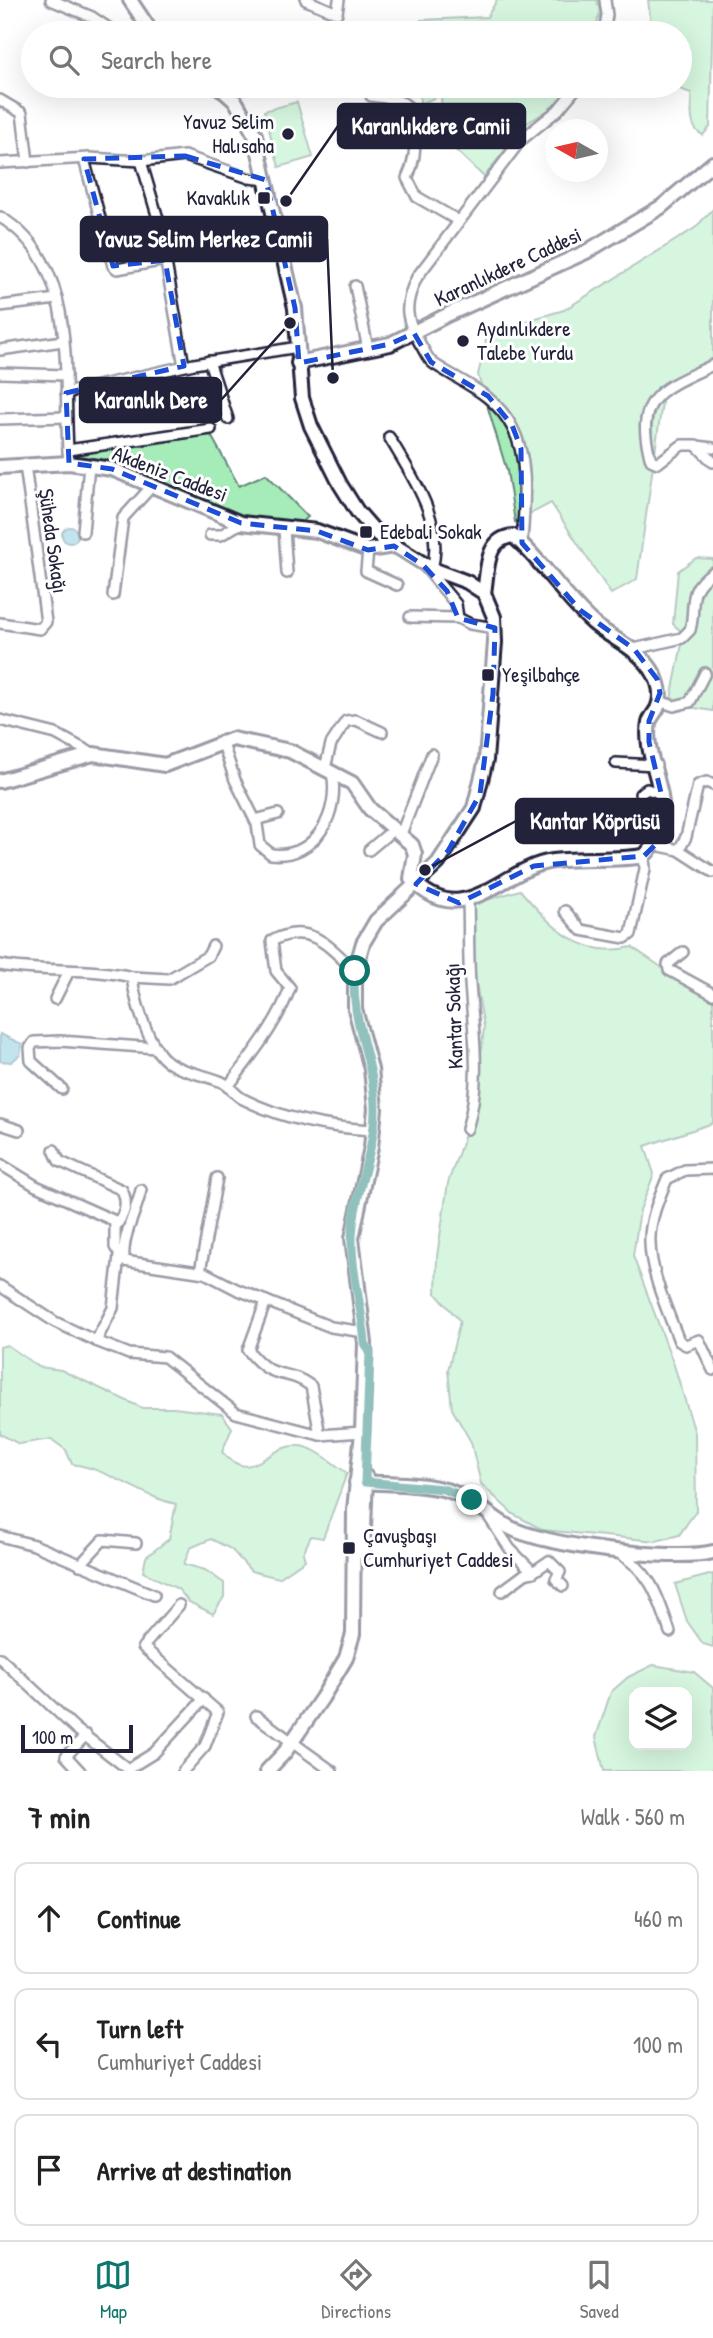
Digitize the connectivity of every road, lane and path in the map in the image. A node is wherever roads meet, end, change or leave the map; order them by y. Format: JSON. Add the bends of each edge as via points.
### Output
{"nodes":[{"id":1,"x":51,"y":0,"type":"edge"},
{"id":2,"x":130,"y":0,"type":"edge"},
{"id":3,"x":306,"y":0,"type":"edge"},
{"id":4,"x":339,"y":0,"type":"edge"},
{"id":5,"x":605,"y":0,"type":"edge"},
{"id":6,"x":98,"y":21,"type":"edge"},
{"id":7,"x":144,"y":21,"type":"edge"},
{"id":8,"x":606,"y":21,"type":"edge"},
{"id":9,"x":232,"y":98,"type":"edge"},
{"id":10,"x":387,"y":98,"type":"edge"},
{"id":11,"x":568,"y":98,"type":"edge"},
{"id":12,"x":0,"y":100,"type":"edge"},
{"id":13,"x":84,"y":159,"type":"junction"},
{"id":14,"x":141,"y":161,"type":"junction"},
{"id":15,"x":28,"y":162,"type":"junction"},
{"id":16,"x":0,"y":163,"type":"edge"},
{"id":17,"x":713,"y":163,"type":"edge"},
{"id":18,"x":266,"y":180,"type":"junction"},
{"id":19,"x":0,"y":217,"type":"edge"},
{"id":20,"x":458,"y":222,"type":"junction"},
{"id":21,"x":12,"y":224,"type":"junction"},
{"id":22,"x":0,"y":226,"type":"edge"},
{"id":23,"x":165,"y":260,"type":"junction"},
{"id":24,"x":355,"y":286,"type":"dead end"},
{"id":25,"x":57,"y":299,"type":"junction"},
{"id":26,"x":0,"y":306,"type":"edge"},
{"id":27,"x":414,"y":333,"type":"junction"},
{"id":28,"x":63,"y":341,"type":"junction"},
{"id":29,"x":299,"y":347,"type":"junction"},
{"id":30,"x":368,"y":349,"type":"junction"},
{"id":31,"x":0,"y":350,"type":"edge"},
{"id":32,"x":209,"y":361,"type":"junction"},
{"id":33,"x":298,"y":363,"type":"junction"},
{"id":34,"x":713,"y":365,"type":"edge"},
{"id":35,"x":184,"y":366,"type":"junction"},
{"id":36,"x":0,"y":373,"type":"edge"},
{"id":37,"x":65,"y":375,"type":"junction"},
{"id":38,"x":65,"y":393,"type":"junction"},
{"id":39,"x":66,"y":417,"type":"junction"},
{"id":40,"x":0,"y":419,"type":"edge"},
{"id":41,"x":228,"y":419,"type":"dead end"},
{"id":42,"x":211,"y":429,"type":"dead end"},
{"id":43,"x":389,"y":437,"type":"dead end"},
{"id":44,"x":695,"y":445,"type":"junction"},
{"id":45,"x":713,"y":448,"type":"edge"},
{"id":46,"x":68,"y":456,"type":"junction"},
{"id":47,"x":713,"y":462,"type":"edge"},
{"id":48,"x":25,"y":465,"type":"junction"},
{"id":49,"x":89,"y":466,"type":"junction"},
{"id":50,"x":0,"y":467,"type":"edge"},
{"id":51,"x":153,"y":485,"type":"junction"},
{"id":52,"x":241,"y":523,"type":"junction"},
{"id":53,"x":284,"y":529,"type":"junction"},
{"id":54,"x":83,"y":532,"type":"dead end"},
{"id":55,"x":210,"y":535,"type":"dead end"},
{"id":56,"x":518,"y":540,"type":"junction"},
{"id":57,"x":394,"y":546,"type":"junction"},
{"id":58,"x":369,"y":550,"type":"junction"},
{"id":59,"x":427,"y":567,"type":"junction"},
{"id":60,"x":713,"y":572,"type":"edge"},
{"id":61,"x":288,"y":573,"type":"dead end"},
{"id":62,"x":397,"y":585,"type":"dead end"},
{"id":63,"x":484,"y":593,"type":"junction"},
{"id":64,"x":113,"y":595,"type":"dead end"},
{"id":65,"x":410,"y":617,"type":"dead end"},
{"id":66,"x":458,"y":618,"type":"junction"},
{"id":67,"x":0,"y":623,"type":"edge"},
{"id":68,"x":495,"y":628,"type":"junction"},
{"id":69,"x":634,"y":649,"type":"junction"},
{"id":70,"x":705,"y":673,"type":"dead end"},
{"id":71,"x":659,"y":701,"type":"junction"},
{"id":72,"x":0,"y":720,"type":"edge"},
{"id":73,"x":382,"y":732,"type":"dead end"},
{"id":74,"x":222,"y":741,"type":"junction"},
{"id":75,"x":93,"y":754,"type":"junction"},
{"id":76,"x":432,"y":754,"type":"dead end"},
{"id":77,"x":616,"y":764,"type":"dead end"},
{"id":78,"x":656,"y":765,"type":"junction"},
{"id":79,"x":329,"y":770,"type":"junction"},
{"id":80,"x":0,"y":781,"type":"edge"},
{"id":81,"x":713,"y":785,"type":"edge"},
{"id":82,"x":640,"y":794,"type":"dead end"},
{"id":83,"x":662,"y":794,"type":"junction"},
{"id":84,"x":278,"y":814,"type":"dead end"},
{"id":85,"x":255,"y":820,"type":"junction"},
{"id":86,"x":398,"y":831,"type":"junction"},
{"id":87,"x":655,"y":845,"type":"junction"},
{"id":88,"x":369,"y":850,"type":"dead end"},
{"id":89,"x":679,"y":850,"type":"junction"},
{"id":90,"x":644,"y":856,"type":"junction"},
{"id":91,"x":713,"y":873,"type":"edge"},
{"id":92,"x":416,"y":884,"type":"junction"},
{"id":93,"x":468,"y":901,"type":"junction"},
{"id":94,"x":565,"y":911,"type":"dead end"},
{"id":95,"x":213,"y":946,"type":"dead end"},
{"id":96,"x":683,"y":952,"type":"dead end"},
{"id":97,"x":0,"y":965,"type":"edge"},
{"id":98,"x":355,"y":971,"type":"junction"},
{"id":99,"x":68,"y":973,"type":"junction"},
{"id":100,"x":132,"y":977,"type":"junction"},
{"id":101,"x":713,"y":994,"type":"edge"},
{"id":102,"x":55,"y":999,"type":"dead end"},
{"id":103,"x":156,"y":1048,"type":"junction"},
{"id":104,"x":228,"y":1087,"type":"junction"},
{"id":105,"x":62,"y":1089,"type":"dead end"},
{"id":106,"x":0,"y":1125,"type":"edge"},
{"id":107,"x":467,"y":1129,"type":"dead end"},
{"id":108,"x":19,"y":1130,"type":"dead end"},
{"id":109,"x":373,"y":1130,"type":"junction"},
{"id":110,"x":54,"y":1150,"type":"dead end"},
{"id":111,"x":0,"y":1164,"type":"edge"},
{"id":112,"x":713,"y":1169,"type":"edge"},
{"id":113,"x":217,"y":1178,"type":"dead end"},
{"id":114,"x":141,"y":1190,"type":"dead end"},
{"id":115,"x":115,"y":1227,"type":"junction"},
{"id":116,"x":122,"y":1258,"type":"junction"},
{"id":117,"x":200,"y":1272,"type":"junction"},
{"id":118,"x":0,"y":1286,"type":"edge"},
{"id":119,"x":266,"y":1301,"type":"junction"},
{"id":120,"x":365,"y":1338,"type":"junction"},
{"id":121,"x":96,"y":1342,"type":"junction"},
{"id":122,"x":713,"y":1370,"type":"edge"},
{"id":123,"x":362,"y":1432,"type":"junction"},
{"id":124,"x":320,"y":1435,"type":"junction"},
{"id":125,"x":361,"y":1482,"type":"junction"},
{"id":126,"x":481,"y":1505,"type":"junction"},
{"id":127,"x":0,"y":1536,"type":"edge"},
{"id":128,"x":136,"y":1543,"type":"dead end"},
{"id":129,"x":608,"y":1548,"type":"junction"},
{"id":130,"x":713,"y":1552,"type":"edge"},
{"id":131,"x":80,"y":1565,"type":"junction"},
{"id":132,"x":533,"y":1572,"type":"junction"},
{"id":133,"x":563,"y":1586,"type":"dead end"},
{"id":134,"x":502,"y":1591,"type":"dead end"},
{"id":135,"x":154,"y":1595,"type":"dead end"},
{"id":136,"x":179,"y":1605,"type":"dead end"},
{"id":137,"x":670,"y":1632,"type":"dead end"},
{"id":138,"x":0,"y":1658,"type":"edge"},
{"id":139,"x":204,"y":1699,"type":"junction"},
{"id":140,"x":256,"y":1716,"type":"dead end"},
{"id":141,"x":86,"y":1735,"type":"junction"},
{"id":142,"x":292,"y":1743,"type":"junction"},
{"id":143,"x":128,"y":1770,"type":"edge"},
{"id":144,"x":79,"y":1771,"type":"edge"},
{"id":145,"x":183,"y":1771,"type":"edge"},
{"id":146,"x":267,"y":1771,"type":"edge"},
{"id":147,"x":332,"y":1771,"type":"edge"}],
"edges":[{"from":1,"to":6,"type":"street"},
{"from":2,"to":7,"type":"street"},
{"from":3,"to":4,"type":"street","via":[[337,13]]},
{"from":5,"to":8,"type":"street"},
{"from":9,"to":18,"type":"street","via":[[250,123]]},
{"from":10,"to":20,"type":"street","via":[[411,107],[416,115],[415,160],[407,178],[411,190]]},
{"from":11,"to":20,"type":"street","via":[[520,140]]},
{"from":12,"to":15,"type":"street","via":[[22,113]]},
{"from":13,"to":14,"type":"street"},
{"from":13,"to":15,"type":"street"},
{"from":13,"to":23,"type":"street","via":[[113,266],[117,270]]},
{"from":14,"to":18,"type":"street","via":[[185,156]]},
{"from":14,"to":23,"type":"street"},
{"from":15,"to":16,"type":"street"},
{"from":17,"to":27,"type":"street","name":"Karanlıkdere Caddesi","via":[[661,207],[614,237]]},
{"from":18,"to":29,"type":"street","via":[[295,308]]},
{"from":19,"to":21,"type":"street"},
{"from":20,"to":27,"type":"street","via":[[407,298]]},
{"from":21,"to":22,"type":"street"},
{"from":21,"to":25,"type":"street","via":[[49,273]]},
{"from":23,"to":35,"type":"street"},
{"from":24,"to":30,"type":"street"},
{"from":25,"to":26,"type":"street"},
{"from":25,"to":28,"type":"street"},
{"from":27,"to":30,"type":"street","name":"Karanlıkdere Caddesi"},
{"from":27,"to":56,"type":"street","via":[[431,362],[488,396],[512,425],[521,449]]},
{"from":28,"to":31,"type":"street"},
{"from":28,"to":37,"type":"street"},
{"from":29,"to":32,"type":"street"},
{"from":29,"to":33,"type":"street"},
{"from":30,"to":33,"type":"street","name":"Karanlıkdere Caddesi"},
{"from":32,"to":35,"type":"street"},
{"from":32,"to":41,"type":"street"},
{"from":33,"to":57,"type":"street","via":[[306,411],[340,484],[366,523]]},
{"from":34,"to":44,"type":"street","via":[[661,389],[646,419],[651,460],[658,463],[682,445]]},
{"from":35,"to":38,"type":"street"},
{"from":36,"to":37,"type":"street"},
{"from":37,"to":38,"type":"street"},
{"from":38,"to":39,"type":"street"},
{"from":39,"to":40,"type":"street"},
{"from":39,"to":46,"type":"street"},
{"from":42,"to":46,"type":"street"},
{"from":43,"to":59,"type":"street","via":[[423,495],[431,521],[436,556]]},
{"from":44,"to":45,"type":"street"},
{"from":44,"to":47,"type":"street"},
{"from":46,"to":48,"type":"street","name":"Akdeniz Caddesi"},
{"from":46,"to":49,"type":"street","name":"Akdeniz Caddesi"},
{"from":48,"to":50,"type":"street","name":"Akdeniz Caddesi"},
{"from":48,"to":67,"type":"street","name":"Şüheda Sokağı","via":[[46,622],[40,628]]},
{"from":49,"to":51,"type":"street","name":"Akdeniz Caddesi","via":[[112,469]]},
{"from":49,"to":54,"type":"street"},
{"from":51,"to":52,"type":"street","name":"Akdeniz Caddesi"},
{"from":51,"to":64,"type":"street","via":[[123,518]]},
{"from":52,"to":53,"type":"street","name":"Akdeniz Caddesi"},
{"from":52,"to":55,"type":"street","via":[[221,535]]},
{"from":53,"to":58,"type":"street","name":"Akdeniz Caddesi","via":[[317,531]]},
{"from":53,"to":61,"type":"street"},
{"from":56,"to":63,"type":"street","via":[[502,537],[492,546]]},
{"from":56,"to":69,"type":"street","via":[[595,624]]},
{"from":57,"to":58,"type":"street"},
{"from":57,"to":59,"type":"street"},
{"from":58,"to":62,"type":"street","via":[[366,571]]},
{"from":59,"to":63,"type":"street"},
{"from":59,"to":66,"type":"street","via":[[456,604]]},
{"from":60,"to":69,"type":"street","via":[[696,589],[690,630],[682,638]]},
{"from":63,"to":68,"type":"street"},
{"from":65,"to":66,"type":"street"},
{"from":66,"to":68,"type":"street"},
{"from":68,"to":92,"type":"street","via":[[493,694],[480,794],[448,851]]},
{"from":69,"to":71,"type":"street","via":[[657,679]]},
{"from":70,"to":71,"type":"street","via":[[690,702],[674,706]]},
{"from":71,"to":78,"type":"street","via":[[649,721]]},
{"from":72,"to":75,"type":"street","via":[[56,734]]},
{"from":73,"to":79,"type":"street","via":[[356,720],[346,721],[331,744]]},
{"from":74,"to":75,"type":"street","via":[[165,765]]},
{"from":74,"to":79,"type":"street","via":[[233,739],[290,751]]},
{"from":74,"to":85,"type":"street"},
{"from":75,"to":80,"type":"street"},
{"from":76,"to":86,"type":"street"},
{"from":77,"to":78,"type":"street"},
{"from":78,"to":83,"type":"street"},
{"from":79,"to":85,"type":"street","via":[[331,816],[309,844],[281,855],[271,854],[260,845]]},
{"from":79,"to":86,"type":"street","via":[[352,783],[370,809]]},
{"from":81,"to":89,"type":"street","via":[[698,785]]},
{"from":82,"to":83,"type":"street","via":[[647,789]]},
{"from":83,"to":87,"type":"street"},
{"from":84,"to":85,"type":"street"},
{"from":86,"to":88,"type":"street"},
{"from":86,"to":92,"type":"street","via":[[414,850],[411,876]]},
{"from":87,"to":89,"type":"street"},
{"from":87,"to":90,"type":"street"},
{"from":89,"to":91,"type":"street"},
{"from":90,"to":93,"type":"street","via":[[553,861],[534,866]]},
{"from":90,"to":94,"type":"street","via":[[631,934],[625,938],[581,930]]},
{"from":92,"to":93,"type":"street","via":[[459,903]]},
{"from":92,"to":98,"type":"street","via":[[376,921]]},
{"from":93,"to":107,"type":"street","name":"Kantar Sokağı","via":[[475,1025],[474,1107]]},
{"from":95,"to":100,"type":"street","via":[[208,956],[169,979]]},
{"from":96,"to":101,"type":"street","via":[[668,964],[669,970]]},
{"from":97,"to":99,"type":"street"},
{"from":98,"to":104,"type":"street","via":[[305,932],[287,932],[272,941],[276,971],[290,988],[266,1035]]},
{"from":98,"to":109,"type":"street","via":[[355,1009],[374,1090]]},
{"from":99,"to":100,"type":"street"},
{"from":99,"to":102,"type":"street"},
{"from":100,"to":103,"type":"street"},
{"from":103,"to":104,"type":"street","via":[[171,1064]]},
{"from":103,"to":105,"type":"street","via":[[34,1042],[31,1061]]},
{"from":104,"to":109,"type":"street","via":[[261,1107],[314,1123]]},
{"from":106,"to":108,"type":"street"},
{"from":109,"to":120,"type":"street","via":[[352,1238]]},
{"from":110,"to":115,"type":"street","via":[[60,1161],[122,1190],[124,1215]]},
{"from":111,"to":115,"type":"street","via":[[36,1186],[116,1221]]},
{"from":112,"to":122,"type":"street","via":[[685,1170],[667,1179],[649,1242],[679,1341],[685,1345],[699,1340]]},
{"from":113,"to":117,"type":"street"},
{"from":114,"to":116,"type":"street"},
{"from":115,"to":116,"type":"street","via":[[115,1247]]},
{"from":116,"to":117,"type":"street"},
{"from":116,"to":121,"type":"street","via":[[113,1308]]},
{"from":117,"to":119,"type":"street"},
{"from":118,"to":121,"type":"street"},
{"from":119,"to":120,"type":"street"},
{"from":119,"to":124,"type":"street","via":[[248,1345],[269,1372],[310,1386]]},
{"from":120,"to":123,"type":"street"},
{"from":120,"to":125,"type":"street","via":[[370,1352]]},
{"from":121,"to":124,"type":"street","via":[[129,1354],[165,1357],[236,1413]]},
{"from":123,"to":124,"type":"street"},
{"from":123,"to":125,"type":"street"},
{"from":125,"to":126,"type":"street","via":[[443,1489]]},
{"from":125,"to":142,"type":"street","via":[[353,1634],[346,1658]]},
{"from":126,"to":129,"type":"street","via":[[507,1526],[534,1538]]},
{"from":126,"to":132,"type":"street","via":[[510,1549]]},
{"from":127,"to":131,"type":"street"},
{"from":128,"to":131,"type":"street","via":[[103,1540]]},
{"from":129,"to":130,"type":"street","via":[[699,1556]]},
{"from":129,"to":137,"type":"street","via":[[644,1571]]},
{"from":131,"to":135,"type":"street"},
{"from":132,"to":133,"type":"street","via":[[549,1561],[560,1572],[556,1579]]},
{"from":132,"to":134,"type":"street"},
{"from":136,"to":139,"type":"street","via":[[143,1647]]},
{"from":138,"to":141,"type":"street"},
{"from":139,"to":143,"type":"street","via":[[154,1753]]},
{"from":139,"to":145,"type":"street","via":[[218,1712],[205,1746]]},
{"from":140,"to":142,"type":"street"},
{"from":141,"to":143,"type":"street"},
{"from":141,"to":144,"type":"street","via":[[66,1756]]},
{"from":142,"to":146,"type":"street"},
{"from":142,"to":147,"type":"street"}]}
